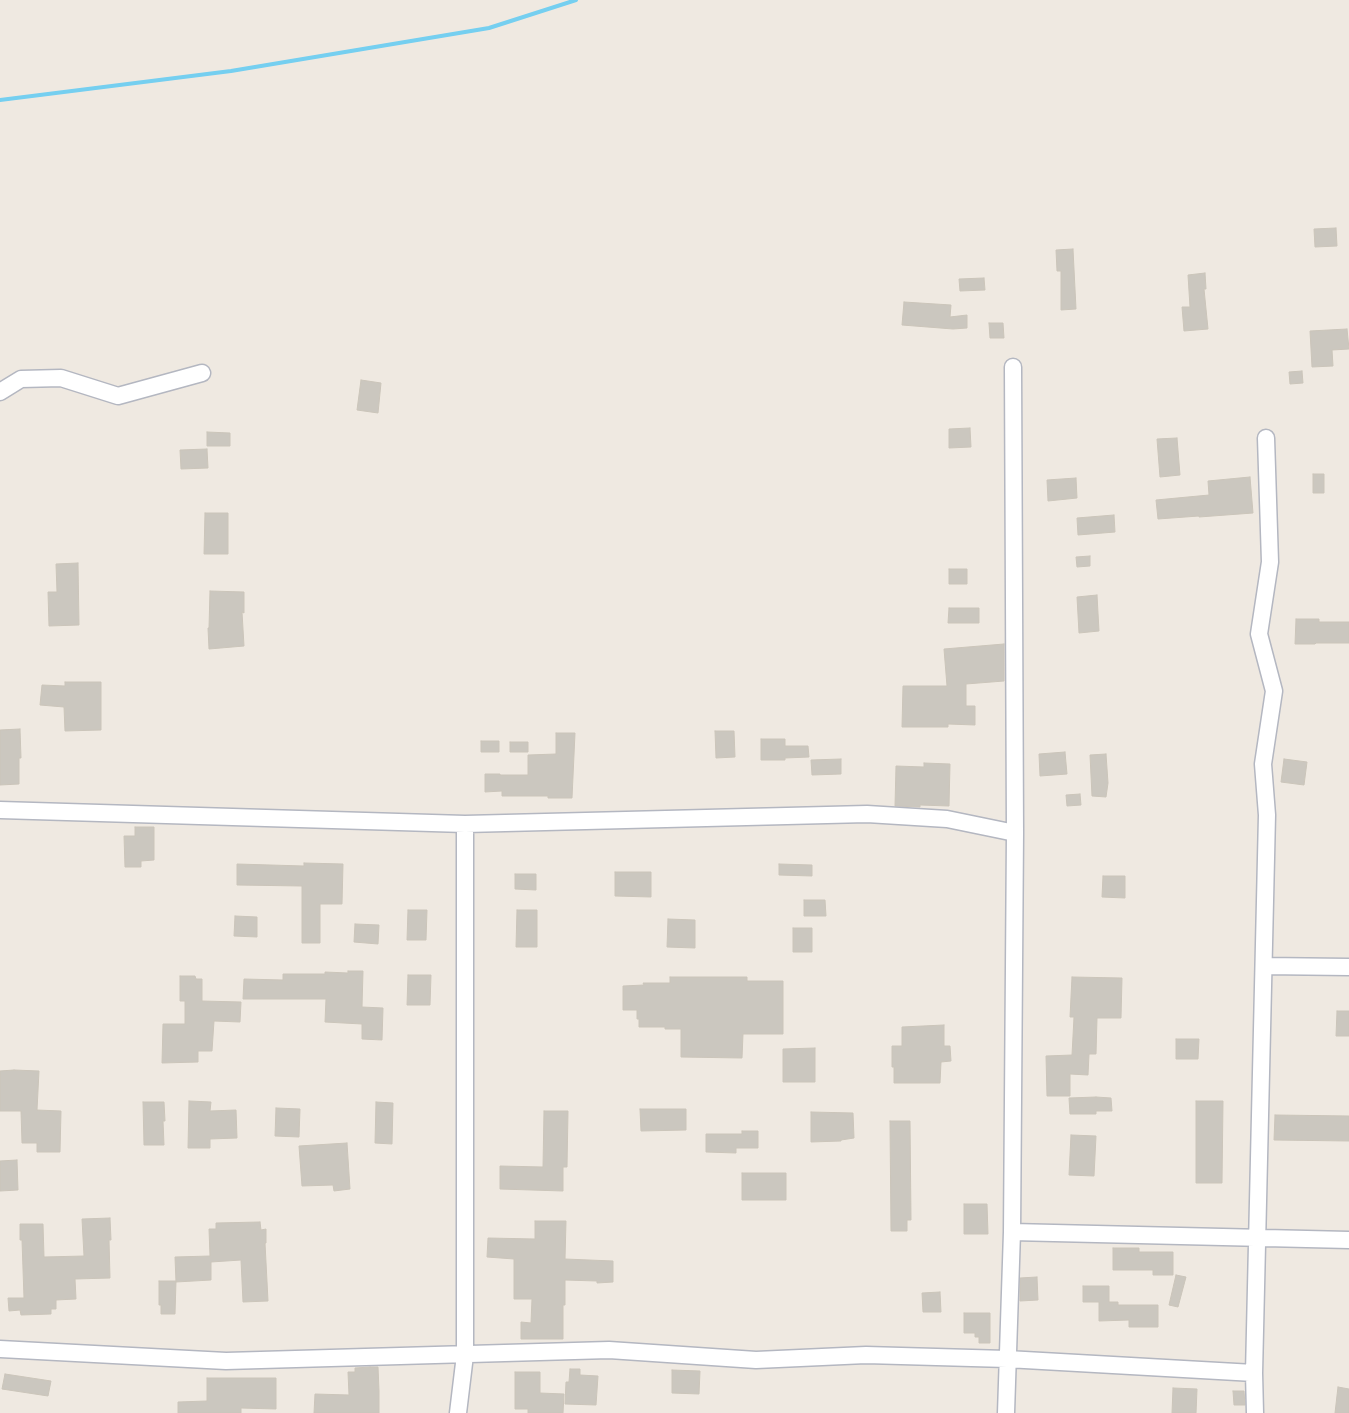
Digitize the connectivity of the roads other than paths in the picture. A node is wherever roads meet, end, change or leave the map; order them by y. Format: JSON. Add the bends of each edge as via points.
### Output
{"nodes":[{"id":1,"x":1013,"y":367,"type":"dead end"},
{"id":2,"x":202,"y":372,"type":"dead end"},
{"id":3,"x":0,"y":392,"type":"edge"},
{"id":4,"x":1266,"y":438,"type":"dead end"},
{"id":5,"x":0,"y":810,"type":"edge"},
{"id":6,"x":465,"y":824,"type":"junction"},
{"id":7,"x":1015,"y":833,"type":"junction"},
{"id":8,"x":1264,"y":966,"type":"junction"},
{"id":9,"x":1349,"y":967,"type":"edge"},
{"id":10,"x":1012,"y":1232,"type":"junction"},
{"id":11,"x":1257,"y":1238,"type":"junction"},
{"id":12,"x":1349,"y":1240,"type":"edge"},
{"id":13,"x":0,"y":1349,"type":"edge"},
{"id":14,"x":465,"y":1355,"type":"junction"},
{"id":15,"x":1007,"y":1359,"type":"junction"},
{"id":16,"x":1254,"y":1373,"type":"junction"},
{"id":17,"x":458,"y":1413,"type":"edge"},
{"id":18,"x":1006,"y":1413,"type":"edge"},
{"id":19,"x":1255,"y":1413,"type":"edge"}],
"edges":[{"from":1,"to":7,"type":"street"},
{"from":2,"to":3,"type":"street","via":[[118,396],[61,378],[20,378]]},
{"from":4,"to":8,"type":"street","via":[[1270,562],[1259,634],[1274,691],[1263,764],[1267,815]]},
{"from":5,"to":6,"type":"street"},
{"from":6,"to":7,"type":"street","via":[[867,814],[947,819]]},
{"from":6,"to":14,"type":"street"},
{"from":7,"to":10,"type":"street"},
{"from":8,"to":9,"type":"street"},
{"from":8,"to":11,"type":"street"},
{"from":10,"to":11,"type":"street"},
{"from":10,"to":15,"type":"street"},
{"from":11,"to":12,"type":"street"},
{"from":11,"to":16,"type":"street"},
{"from":13,"to":14,"type":"street","via":[[226,1361]]},
{"from":14,"to":15,"type":"street","via":[[609,1350],[756,1360],[866,1355]]},
{"from":14,"to":17,"type":"street"},
{"from":15,"to":16,"type":"street"},
{"from":15,"to":18,"type":"street"},
{"from":16,"to":19,"type":"street"}]}
